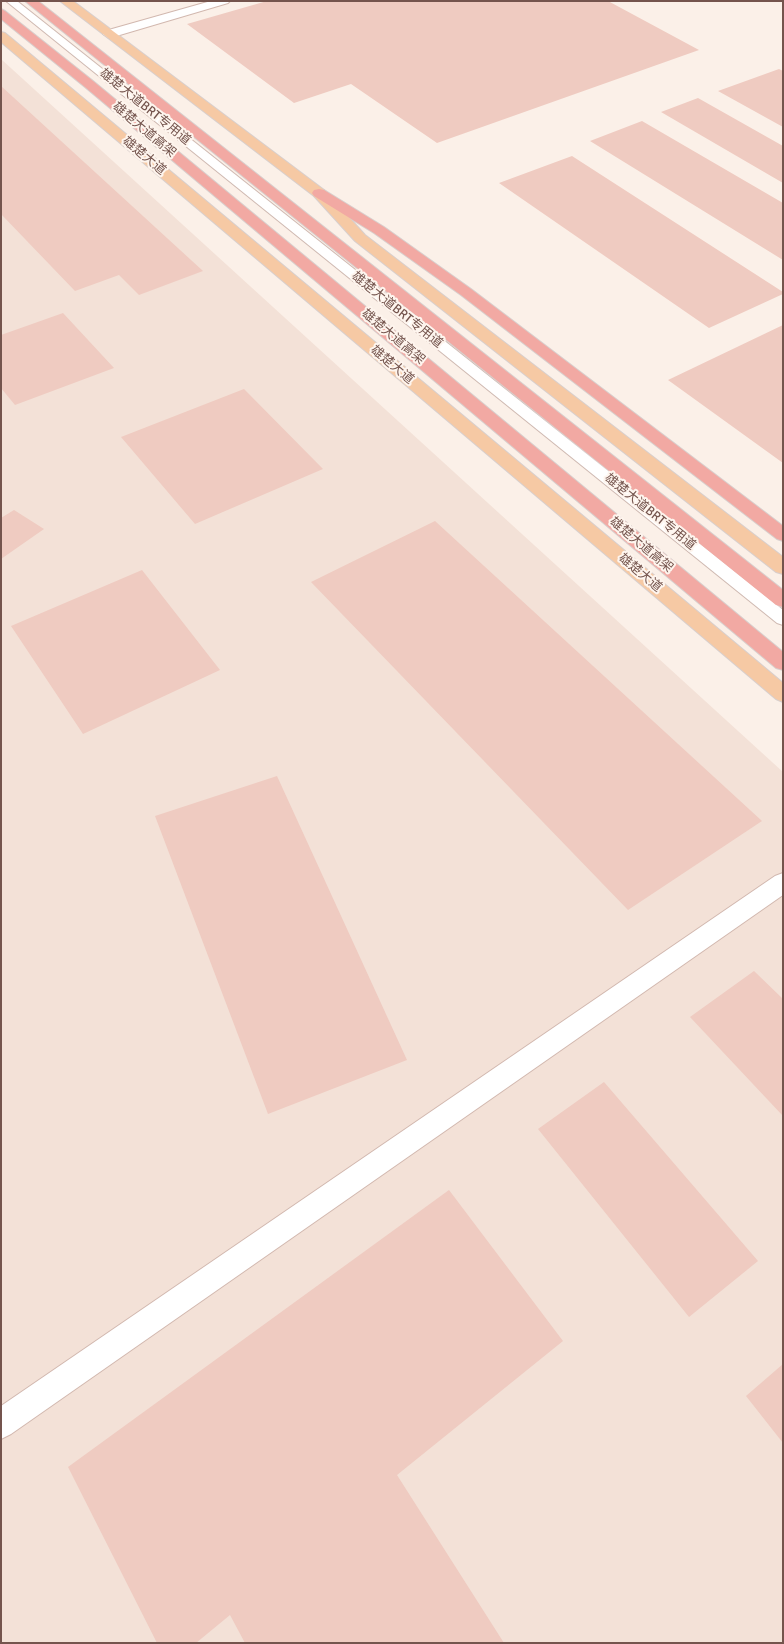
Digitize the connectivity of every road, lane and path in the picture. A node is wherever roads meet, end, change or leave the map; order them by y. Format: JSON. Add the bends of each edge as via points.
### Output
{"nodes":[{"id":1,"x":11,"y":1,"type":"edge"},
{"id":2,"x":31,"y":1,"type":"edge"},
{"id":3,"x":66,"y":1,"type":"edge"},
{"id":4,"x":224,"y":1,"type":"edge"},
{"id":5,"x":1,"y":13,"type":"edge"},
{"id":6,"x":109,"y":34,"type":"junction"},
{"id":7,"x":1,"y":36,"type":"edge"},
{"id":8,"x":319,"y":193,"type":"junction"},
{"id":9,"x":783,"y":535,"type":"edge"},
{"id":10,"x":783,"y":567,"type":"edge"},
{"id":11,"x":783,"y":600,"type":"edge"},
{"id":12,"x":783,"y":619,"type":"edge"},
{"id":13,"x":783,"y":663,"type":"edge"},
{"id":14,"x":783,"y":694,"type":"edge"},
{"id":15,"x":783,"y":883,"type":"edge"},
{"id":16,"x":1,"y":1424,"type":"edge"}],
"edges":[{"from":1,"to":12,"type":"lane","name":"雄楚大道BRT专用道"},
{"from":2,"to":11,"type":"highway","name":"雄楚大道高架"},
{"from":3,"to":6,"type":"main road"},
{"from":4,"to":6,"type":"main road"},
{"from":5,"to":13,"type":"highway","name":"雄楚大道高架"},
{"from":6,"to":8,"type":"main road"},
{"from":7,"to":14,"type":"main road","name":"雄楚大道"},
{"from":8,"to":9,"type":"highway","via":[[379,230],[466,292]]},
{"from":8,"to":10,"type":"main road","via":[[360,238]]},
{"from":15,"to":16,"type":"main road"}]}
